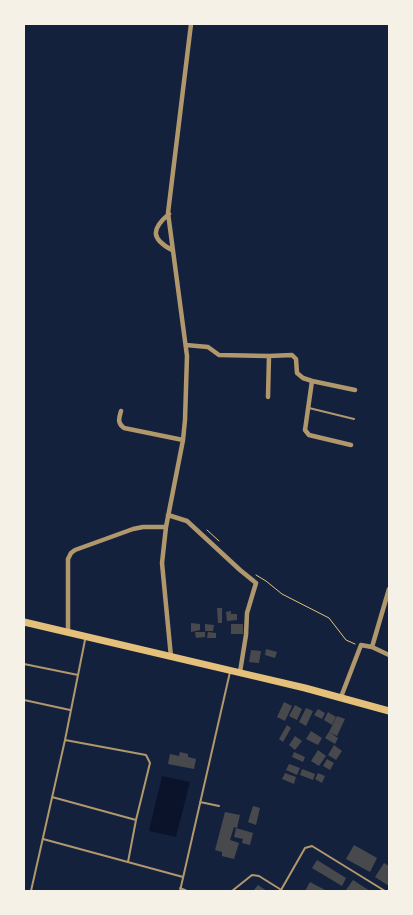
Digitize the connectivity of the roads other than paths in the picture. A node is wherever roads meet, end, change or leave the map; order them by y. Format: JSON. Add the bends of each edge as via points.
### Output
{"nodes":[{"id":1,"x":191,"y":24,"type":"edge"},
{"id":2,"x":169,"y":214,"type":"junction"},
{"id":3,"x":172,"y":250,"type":"junction"},
{"id":4,"x":186,"y":345,"type":"junction"},
{"id":5,"x":269,"y":356,"type":"junction"},
{"id":6,"x":312,"y":381,"type":"junction"},
{"id":7,"x":355,"y":390,"type":"dead end"},
{"id":8,"x":268,"y":397,"type":"dead end"},
{"id":9,"x":309,"y":408,"type":"junction"},
{"id":10,"x":121,"y":410,"type":"dead end"},
{"id":11,"x":354,"y":419,"type":"dead end"},
{"id":12,"x":184,"y":440,"type":"junction"},
{"id":13,"x":351,"y":445,"type":"dead end"},
{"id":14,"x":168,"y":515,"type":"junction"},
{"id":15,"x":166,"y":527,"type":"junction"},
{"id":16,"x":389,"y":589,"type":"edge"},
{"id":17,"x":24,"y":622,"type":"edge"},
{"id":18,"x":68,"y":632,"type":"junction"},
{"id":19,"x":86,"y":636,"type":"junction"},
{"id":20,"x":372,"y":647,"type":"junction"},
{"id":21,"x":389,"y":655,"type":"edge"},
{"id":22,"x":171,"y":657,"type":"junction"},
{"id":23,"x":24,"y":664,"type":"edge"},
{"id":24,"x":230,"y":670,"type":"junction"},
{"id":25,"x":240,"y":672,"type":"junction"},
{"id":26,"x":78,"y":675,"type":"junction"},
{"id":27,"x":341,"y":697,"type":"junction"},
{"id":28,"x":24,"y":700,"type":"edge"},
{"id":29,"x":71,"y":710,"type":"junction"},
{"id":30,"x":389,"y":711,"type":"edge"},
{"id":31,"x":65,"y":740,"type":"junction"},
{"id":32,"x":52,"y":797,"type":"junction"},
{"id":33,"x":200,"y":802,"type":"junction"},
{"id":34,"x":219,"y":806,"type":"dead end"},
{"id":35,"x":136,"y":820,"type":"junction"},
{"id":36,"x":42,"y":839,"type":"junction"},
{"id":37,"x":128,"y":862,"type":"junction"},
{"id":38,"x":183,"y":876,"type":"junction"},
{"id":39,"x":180,"y":888,"type":"junction"},
{"id":40,"x":31,"y":891,"type":"edge"},
{"id":41,"x":180,"y":891,"type":"edge"},
{"id":42,"x":187,"y":891,"type":"edge"},
{"id":43,"x":232,"y":891,"type":"edge"},
{"id":44,"x":282,"y":891,"type":"edge"},
{"id":45,"x":385,"y":891,"type":"edge"}],
"edges":[{"from":1,"to":2,"type":"street"},
{"from":2,"to":3,"type":"street"},
{"from":2,"to":3,"type":"street","via":[[157,224],[156,235]]},
{"from":3,"to":4,"type":"street"},
{"from":4,"to":5,"type":"street","via":[[208,347],[219,355]]},
{"from":4,"to":12,"type":"street"},
{"from":5,"to":6,"type":"street","via":[[292,355],[296,359],[297,373]]},
{"from":5,"to":8,"type":"street"},
{"from":6,"to":7,"type":"street"},
{"from":6,"to":9,"type":"street"},
{"from":9,"to":11,"type":"lane"},
{"from":9,"to":13,"type":"street","via":[[306,433]]},
{"from":10,"to":12,"type":"street","via":[[118,420],[124,428]]},
{"from":12,"to":14,"type":"street"},
{"from":14,"to":15,"type":"street"},
{"from":14,"to":25,"type":"street","via":[[187,520],[256,583],[247,614]]},
{"from":15,"to":18,"type":"street","via":[[133,529],[71,554],[68,559]]},
{"from":15,"to":22,"type":"street","via":[[162,562]]},
{"from":16,"to":20,"type":"street"},
{"from":17,"to":18,"type":"main road"},
{"from":18,"to":19,"type":"main road"},
{"from":19,"to":22,"type":"main road"},
{"from":19,"to":26,"type":"lane"},
{"from":20,"to":21,"type":"street"},
{"from":20,"to":27,"type":"street","via":[[359,649]]},
{"from":22,"to":24,"type":"main road"},
{"from":23,"to":26,"type":"lane"},
{"from":24,"to":25,"type":"main road"},
{"from":24,"to":33,"type":"lane"},
{"from":25,"to":27,"type":"main road"},
{"from":26,"to":29,"type":"lane"},
{"from":27,"to":30,"type":"main road"},
{"from":28,"to":29,"type":"lane"},
{"from":29,"to":31,"type":"lane"},
{"from":31,"to":32,"type":"lane"},
{"from":31,"to":35,"type":"lane","via":[[146,755],[150,763]]},
{"from":32,"to":35,"type":"lane"},
{"from":32,"to":36,"type":"lane"},
{"from":33,"to":34,"type":"lane"},
{"from":33,"to":38,"type":"lane"},
{"from":35,"to":37,"type":"lane"},
{"from":36,"to":37,"type":"lane"},
{"from":36,"to":40,"type":"lane"},
{"from":37,"to":38,"type":"lane"},
{"from":38,"to":39,"type":"lane"},
{"from":39,"to":41,"type":"lane"},
{"from":39,"to":42,"type":"lane"},
{"from":43,"to":44,"type":"lane","via":[[252,875]]},
{"from":44,"to":45,"type":"lane","via":[[305,848],[312,846]]}]}
